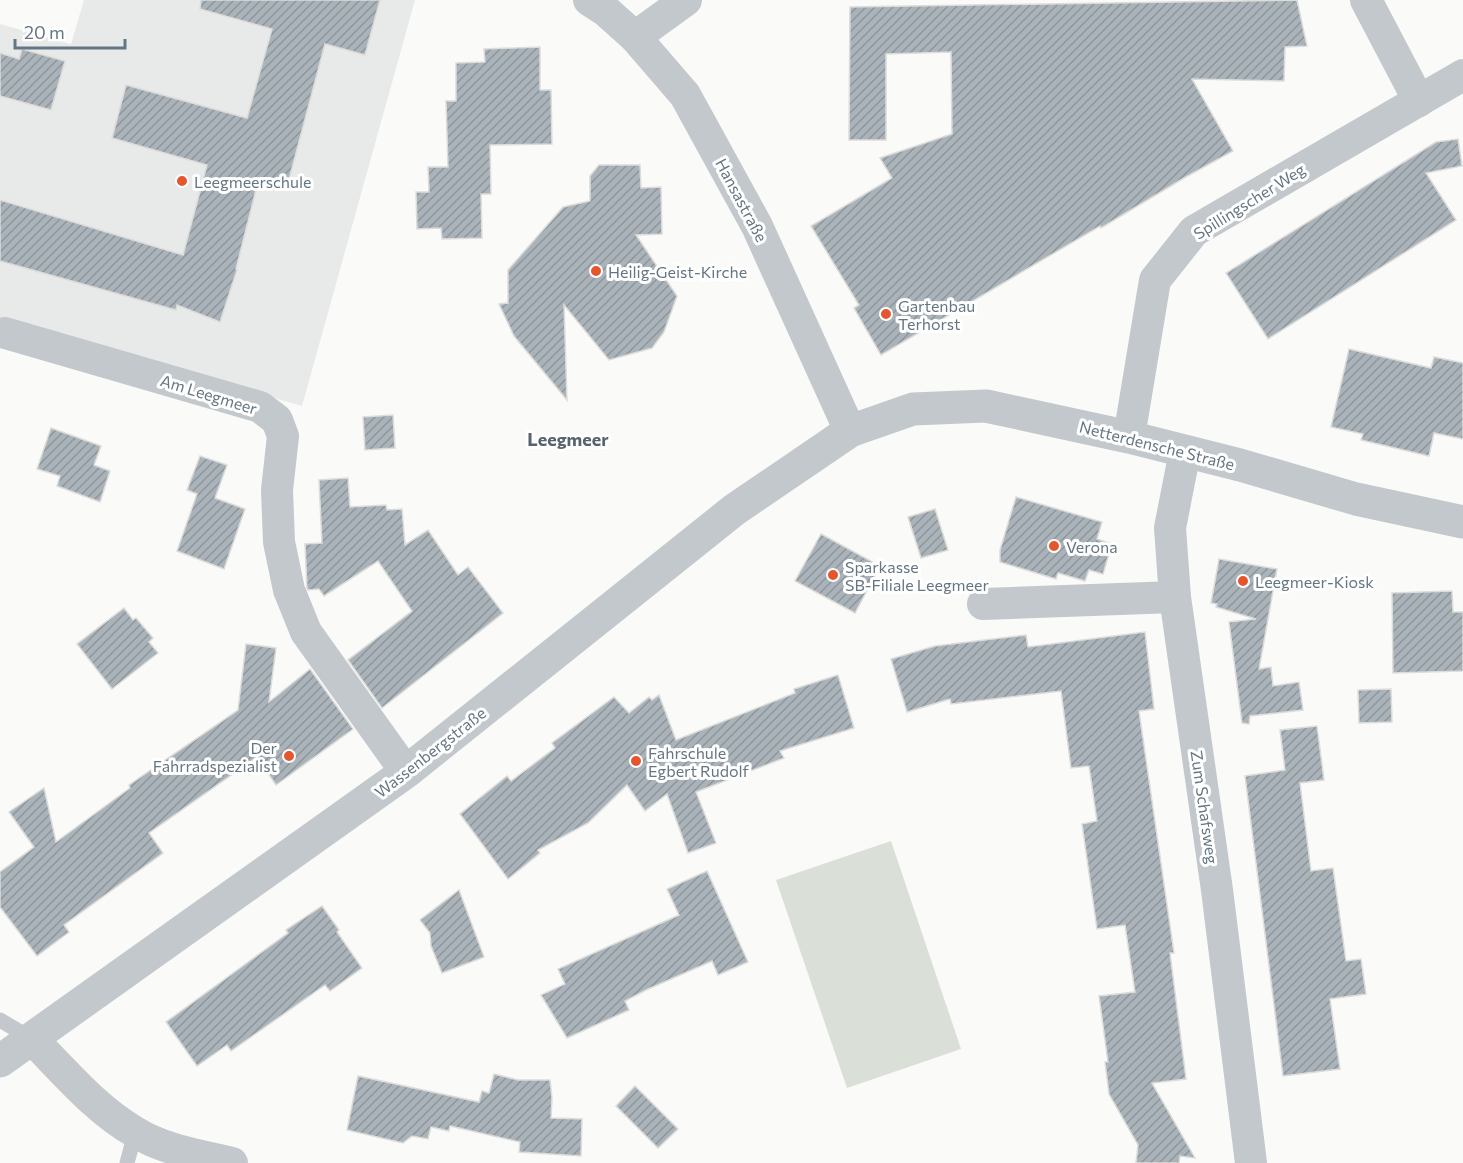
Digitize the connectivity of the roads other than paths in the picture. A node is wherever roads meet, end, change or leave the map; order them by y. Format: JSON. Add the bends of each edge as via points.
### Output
{"nodes":[{"id":1,"x":589,"y":0,"type":"edge"},
{"id":2,"x":686,"y":0,"type":"edge"},
{"id":3,"x":1366,"y":0,"type":"edge"},
{"id":4,"x":635,"y":37,"type":"junction"},
{"id":5,"x":1463,"y":75,"type":"edge"},
{"id":6,"x":1419,"y":101,"type":"junction"},
{"id":7,"x":5,"y":333,"type":"dead end"},
{"id":8,"x":850,"y":431,"type":"junction"},
{"id":9,"x":1129,"y":437,"type":"junction"},
{"id":10,"x":1185,"y":451,"type":"junction"},
{"id":11,"x":1463,"y":522,"type":"edge"},
{"id":12,"x":1175,"y":597,"type":"junction"},
{"id":13,"x":983,"y":604,"type":"dead end"},
{"id":14,"x":406,"y":772,"type":"junction"},
{"id":15,"x":0,"y":1020,"type":"edge"},
{"id":16,"x":32,"y":1039,"type":"junction"},
{"id":17,"x":0,"y":1061,"type":"edge"},
{"id":18,"x":135,"y":1133,"type":"junction"},
{"id":19,"x":127,"y":1163,"type":"edge"},
{"id":20,"x":232,"y":1163,"type":"edge"},
{"id":21,"x":1251,"y":1163,"type":"edge"}],
"edges":[{"from":1,"to":4,"type":"street","name":"Hansastraße"},
{"from":2,"to":4,"type":"street"},
{"from":3,"to":6,"type":"street"},
{"from":4,"to":8,"type":"street","name":"Hansastraße","via":[[686,95],[757,226]]},
{"from":5,"to":6,"type":"street","name":"Spillingscher Weg"},
{"from":6,"to":9,"type":"street","name":"Spillingscher Weg","via":[[1194,231],[1155,280]]},
{"from":7,"to":14,"type":"street","name":"Am Leegmeer","via":[[260,407],[277,420],[283,436],[277,490],[279,543],[289,590],[306,632]]},
{"from":8,"to":9,"type":"street","name":"Netterdensche Straße","via":[[913,409],[986,406]]},
{"from":8,"to":14,"type":"street","name":"Wassenbergstraße","via":[[734,510]]},
{"from":9,"to":10,"type":"street","name":"Netterdensche Straße"},
{"from":10,"to":11,"type":"street","name":"Netterdensche Straße","via":[[1356,499]]},
{"from":10,"to":12,"type":"street","name":"Zum Schafsweg","via":[[1170,528]]},
{"from":12,"to":13,"type":"street"},
{"from":12,"to":21,"type":"street","name":"Zum Schafsweg"},
{"from":14,"to":16,"type":"street","name":"Wassenbergstraße"},
{"from":15,"to":16,"type":"lane"},
{"from":16,"to":17,"type":"street","name":"Wassenbergstraße"},
{"from":16,"to":18,"type":"street","via":[[98,1106]]},
{"from":18,"to":19,"type":"lane"},
{"from":18,"to":20,"type":"street","via":[[173,1149]]}]}
